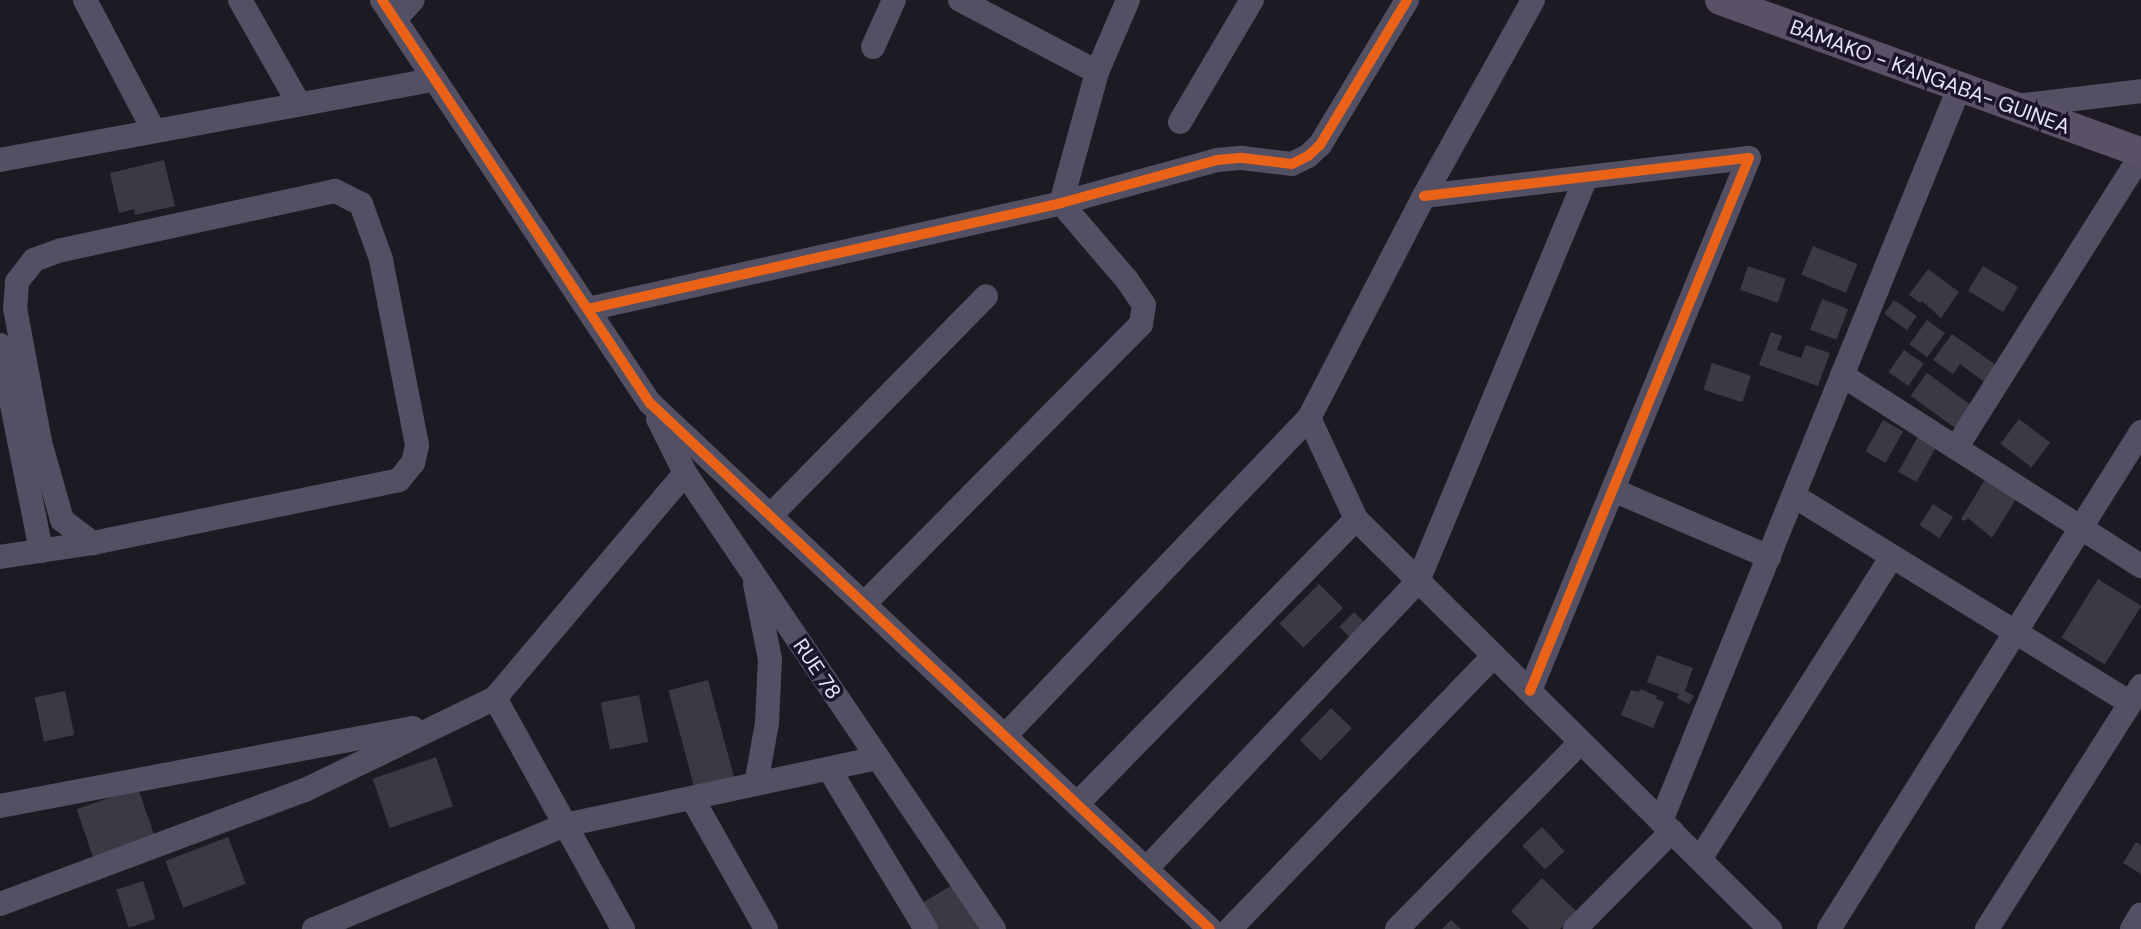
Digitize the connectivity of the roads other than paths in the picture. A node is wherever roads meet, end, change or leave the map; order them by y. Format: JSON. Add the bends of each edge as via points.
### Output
{"nodes":[{"id":1,"x":85,"y":0,"type":"edge"},
{"id":2,"x":240,"y":0,"type":"edge"},
{"id":3,"x":413,"y":0,"type":"edge"},
{"id":4,"x":894,"y":0,"type":"edge"},
{"id":5,"x":960,"y":0,"type":"edge"},
{"id":6,"x":1128,"y":0,"type":"edge"},
{"id":7,"x":1252,"y":0,"type":"edge"},
{"id":8,"x":1407,"y":0,"type":"edge"},
{"id":9,"x":1533,"y":0,"type":"edge"},
{"id":10,"x":1720,"y":0,"type":"edge"},
{"id":11,"x":388,"y":9,"type":"edge"},
{"id":12,"x":873,"y":47,"type":"dead end"},
{"id":13,"x":1097,"y":72,"type":"junction"},
{"id":14,"x":435,"y":79,"type":"junction"},
{"id":15,"x":1959,"y":88,"type":"junction"},
{"id":16,"x":2141,"y":91,"type":"edge"},
{"id":17,"x":299,"y":104,"type":"junction"},
{"id":18,"x":2011,"y":107,"type":"junction"},
{"id":19,"x":1181,"y":122,"type":"dead end"},
{"id":20,"x":154,"y":131,"type":"junction"},
{"id":21,"x":2141,"y":154,"type":"edge"},
{"id":22,"x":0,"y":160,"type":"edge"},
{"id":23,"x":1585,"y":179,"type":"junction"},
{"id":24,"x":1424,"y":196,"type":"junction"},
{"id":25,"x":1061,"y":203,"type":"junction"},
{"id":26,"x":986,"y":296,"type":"dead end"},
{"id":27,"x":588,"y":309,"type":"junction"},
{"id":28,"x":0,"y":345,"type":"edge"},
{"id":29,"x":1842,"y":375,"type":"junction"},
{"id":30,"x":650,"y":403,"type":"junction"},
{"id":31,"x":1309,"y":418,"type":"junction"},
{"id":32,"x":2141,"y":432,"type":"edge"},
{"id":33,"x":1956,"y":448,"type":"junction"},
{"id":34,"x":685,"y":473,"type":"junction"},
{"id":35,"x":1613,"y":490,"type":"junction"},
{"id":36,"x":1794,"y":496,"type":"junction"},
{"id":37,"x":770,"y":516,"type":"junction"},
{"id":38,"x":1356,"y":519,"type":"junction"},
{"id":39,"x":2081,"y":527,"type":"junction"},
{"id":40,"x":93,"y":543,"type":"junction"},
{"id":41,"x":41,"y":551,"type":"junction"},
{"id":42,"x":1892,"y":556,"type":"junction"},
{"id":43,"x":1769,"y":557,"type":"junction"},
{"id":44,"x":0,"y":558,"type":"edge"},
{"id":45,"x":2141,"y":566,"type":"edge"},
{"id":46,"x":753,"y":574,"type":"junction"},
{"id":47,"x":1418,"y":581,"type":"junction"},
{"id":48,"x":864,"y":604,"type":"junction"},
{"id":49,"x":2015,"y":633,"type":"junction"},
{"id":50,"x":1494,"y":656,"type":"junction"},
{"id":51,"x":1530,"y":691,"type":"junction"},
{"id":52,"x":2136,"y":695,"type":"edge"},
{"id":53,"x":495,"y":698,"type":"junction"},
{"id":54,"x":448,"y":721,"type":"junction"},
{"id":55,"x":1005,"y":736,"type":"junction"},
{"id":56,"x":1581,"y":742,"type":"junction"},
{"id":57,"x":877,"y":758,"type":"junction"},
{"id":58,"x":829,"y":768,"type":"junction"},
{"id":59,"x":756,"y":784,"type":"junction"},
{"id":60,"x":692,"y":798,"type":"junction"},
{"id":61,"x":1077,"y":804,"type":"junction"},
{"id":62,"x":0,"y":806,"type":"edge"},
{"id":63,"x":565,"y":825,"type":"junction"},
{"id":64,"x":1667,"y":826,"type":"junction"},
{"id":65,"x":1700,"y":859,"type":"junction"},
{"id":66,"x":1146,"y":869,"type":"junction"},
{"id":67,"x":0,"y":904,"type":"edge"},
{"id":68,"x":2141,"y":914,"type":"edge"},
{"id":69,"x":1761,"y":926,"type":"edge"},
{"id":70,"x":314,"y":929,"type":"edge"},
{"id":71,"x":623,"y":929,"type":"edge"},
{"id":72,"x":766,"y":929,"type":"edge"},
{"id":73,"x":926,"y":929,"type":"edge"},
{"id":74,"x":993,"y":929,"type":"edge"},
{"id":75,"x":1210,"y":929,"type":"edge"},
{"id":76,"x":1230,"y":929,"type":"edge"},
{"id":77,"x":1397,"y":929,"type":"edge"},
{"id":78,"x":1575,"y":929,"type":"edge"},
{"id":79,"x":1829,"y":929,"type":"edge"},
{"id":80,"x":1987,"y":929,"type":"edge"},
{"id":81,"x":2132,"y":929,"type":"edge"}],
"edges":[{"from":1,"to":20,"type":"street"},
{"from":2,"to":17,"type":"street"},
{"from":3,"to":11,"type":"street"},
{"from":4,"to":12,"type":"street"},
{"from":5,"to":13,"type":"street"},
{"from":6,"to":13,"type":"street"},
{"from":7,"to":19,"type":"street"},
{"from":8,"to":25,"type":"street","via":[[1320,145],[1308,156],[1292,164],[1217,160]]},
{"from":9,"to":24,"type":"street"},
{"from":10,"to":15,"type":"main road","name":"BAMAKO - KANGABA- GUINEA"},
{"from":11,"to":14,"type":"street"},
{"from":13,"to":25,"type":"street"},
{"from":14,"to":17,"type":"street"},
{"from":14,"to":27,"type":"street"},
{"from":15,"to":18,"type":"main road","name":"BAMAKO - KANGABA- GUINEA"},
{"from":15,"to":29,"type":"street"},
{"from":16,"to":18,"type":"street"},
{"from":17,"to":20,"type":"street"},
{"from":18,"to":21,"type":"main road","name":"BAMAKO - KANGABA- GUINEA"},
{"from":20,"to":22,"type":"street"},
{"from":21,"to":33,"type":"street"},
{"from":23,"to":24,"type":"street"},
{"from":23,"to":35,"type":"street","via":[[1749,158]]},
{"from":23,"to":47,"type":"street"},
{"from":24,"to":31,"type":"street"},
{"from":25,"to":27,"type":"street"},
{"from":25,"to":48,"type":"street","via":[[1144,305],[1141,324]]},
{"from":26,"to":37,"type":"street"},
{"from":27,"to":30,"type":"street"},
{"from":28,"to":41,"type":"street"},
{"from":29,"to":33,"type":"street"},
{"from":29,"to":36,"type":"street"},
{"from":30,"to":34,"type":"street","name":"RUE 78"},
{"from":30,"to":37,"type":"street"},
{"from":31,"to":38,"type":"street"},
{"from":31,"to":55,"type":"street"},
{"from":32,"to":39,"type":"street"},
{"from":33,"to":39,"type":"street"},
{"from":34,"to":46,"type":"street","name":"RUE 78"},
{"from":34,"to":53,"type":"street"},
{"from":35,"to":43,"type":"street"},
{"from":35,"to":51,"type":"street"},
{"from":36,"to":42,"type":"street"},
{"from":36,"to":43,"type":"street"},
{"from":37,"to":48,"type":"street"},
{"from":38,"to":47,"type":"street"},
{"from":38,"to":61,"type":"street"},
{"from":39,"to":45,"type":"street"},
{"from":39,"to":49,"type":"street"},
{"from":40,"to":40,"type":"street","via":[[399,480],[413,463],[417,445],[381,258],[361,204],[335,191],[61,250],[34,260],[17,282],[15,308],[40,442],[62,520]]},
{"from":40,"to":41,"type":"street"},
{"from":41,"to":44,"type":"street"},
{"from":42,"to":49,"type":"street"},
{"from":42,"to":65,"type":"street"},
{"from":43,"to":64,"type":"street"},
{"from":46,"to":57,"type":"street","name":"RUE 78"},
{"from":46,"to":59,"type":"street","via":[[770,659],[767,723]]},
{"from":47,"to":50,"type":"street"},
{"from":47,"to":66,"type":"street"},
{"from":48,"to":55,"type":"street"},
{"from":49,"to":52,"type":"street"},
{"from":49,"to":79,"type":"street"},
{"from":50,"to":51,"type":"street"},
{"from":50,"to":76,"type":"street"},
{"from":51,"to":56,"type":"street"},
{"from":52,"to":80,"type":"street"},
{"from":53,"to":54,"type":"street"},
{"from":53,"to":63,"type":"street"},
{"from":54,"to":62,"type":"street"},
{"from":54,"to":67,"type":"street","via":[[305,790]]},
{"from":55,"to":61,"type":"street"},
{"from":56,"to":64,"type":"street"},
{"from":56,"to":77,"type":"street"},
{"from":57,"to":58,"type":"street"},
{"from":57,"to":74,"type":"street","name":"RUE 78"},
{"from":58,"to":59,"type":"street"},
{"from":58,"to":73,"type":"street"},
{"from":59,"to":60,"type":"street"},
{"from":60,"to":63,"type":"street"},
{"from":60,"to":72,"type":"street"},
{"from":61,"to":66,"type":"street"},
{"from":63,"to":70,"type":"street"},
{"from":63,"to":71,"type":"street"},
{"from":64,"to":65,"type":"street"},
{"from":64,"to":78,"type":"street"},
{"from":65,"to":69,"type":"street"},
{"from":66,"to":75,"type":"street"},
{"from":68,"to":81,"type":"street"}]}
